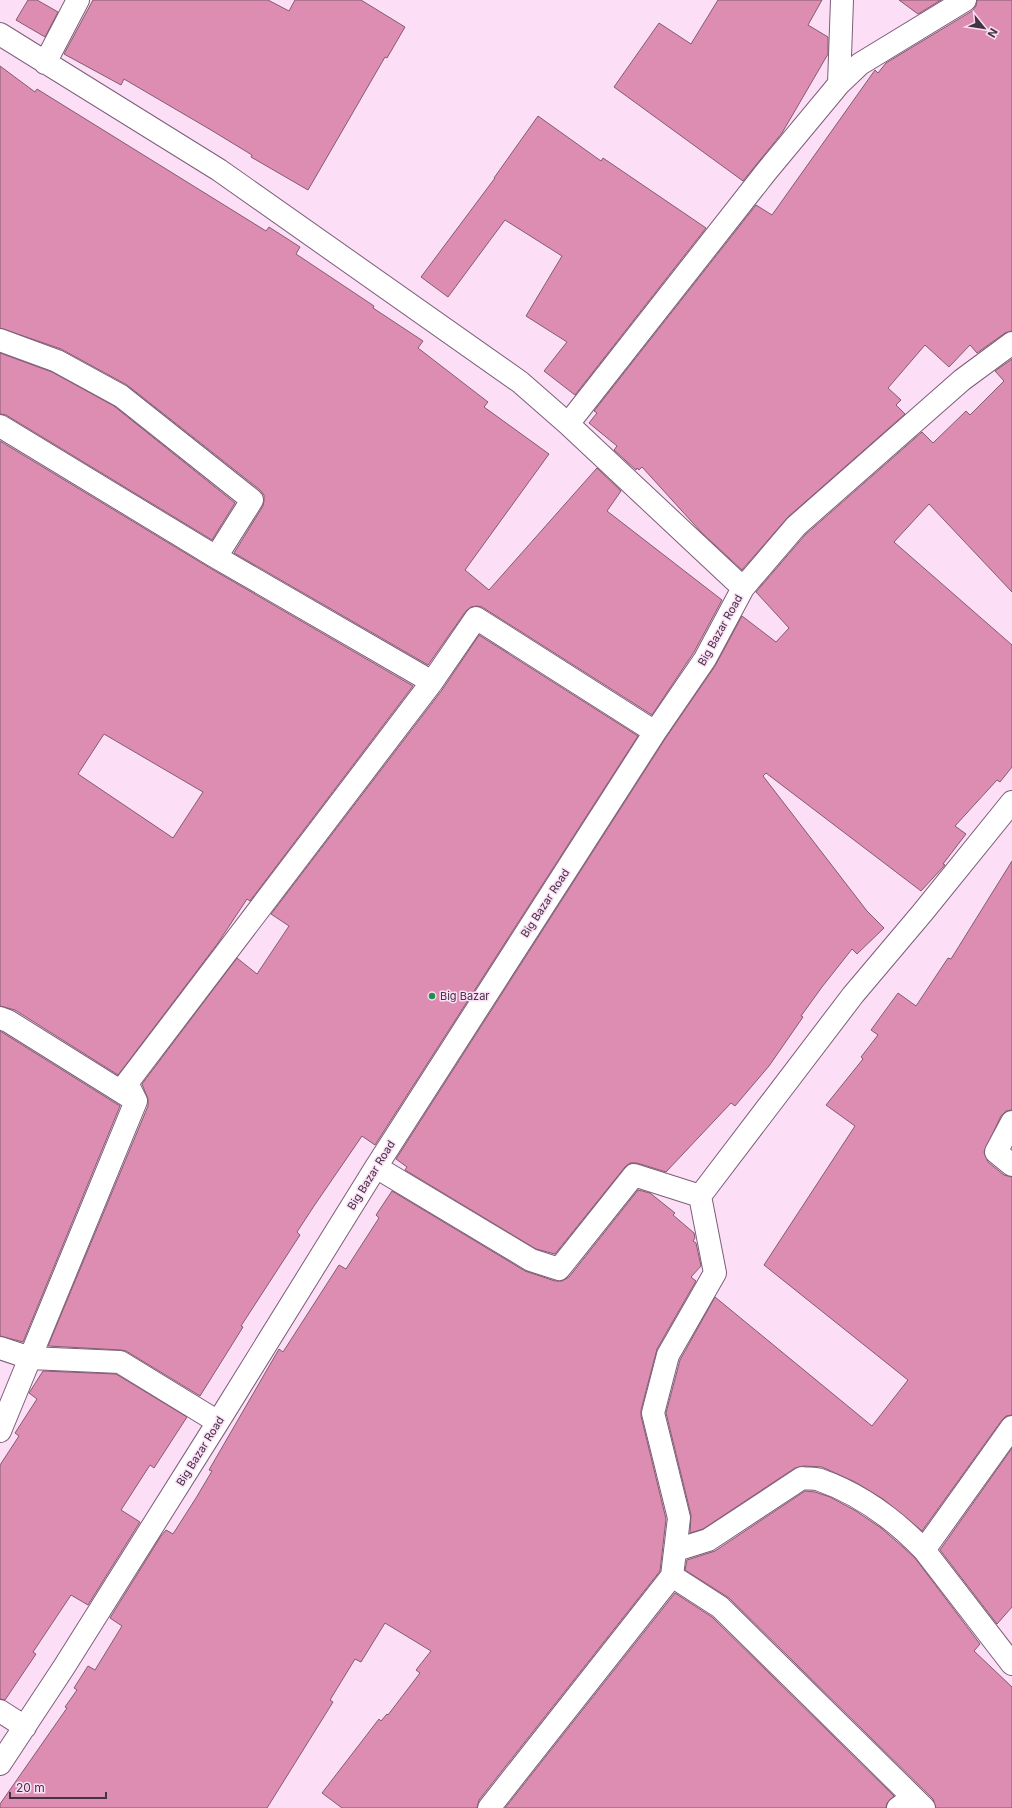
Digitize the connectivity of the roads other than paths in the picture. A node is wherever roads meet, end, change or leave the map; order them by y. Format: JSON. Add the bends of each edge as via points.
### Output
{"nodes":[{"id":1,"x":78,"y":0,"type":"edge"},
{"id":2,"x":842,"y":0,"type":"edge"},
{"id":3,"x":965,"y":0,"type":"edge"},
{"id":4,"x":0,"y":34,"type":"edge"},
{"id":5,"x":45,"y":63,"type":"junction"},
{"id":6,"x":839,"y":84,"type":"junction"},
{"id":7,"x":0,"y":340,"type":"edge"},
{"id":8,"x":1012,"y":343,"type":"edge"},
{"id":9,"x":568,"y":424,"type":"junction"},
{"id":10,"x":0,"y":426,"type":"edge"},
{"id":11,"x":216,"y":557,"type":"junction"},
{"id":12,"x":742,"y":588,"type":"junction"},
{"id":13,"x":432,"y":682,"type":"junction"},
{"id":14,"x":655,"y":732,"type":"junction"},
{"id":15,"x":1012,"y":802,"type":"edge"},
{"id":16,"x":0,"y":1018,"type":"edge"},
{"id":17,"x":136,"y":1101,"type":"junction"},
{"id":18,"x":1012,"y":1122,"type":"edge"},
{"id":19,"x":1012,"y":1165,"type":"edge"},
{"id":20,"x":376,"y":1167,"type":"junction"},
{"id":21,"x":700,"y":1196,"type":"junction"},
{"id":22,"x":0,"y":1348,"type":"edge"},
{"id":23,"x":30,"y":1358,"type":"junction"},
{"id":24,"x":218,"y":1422,"type":"junction"},
{"id":25,"x":1012,"y":1427,"type":"edge"},
{"id":26,"x":0,"y":1431,"type":"edge"},
{"id":27,"x":676,"y":1550,"type":"junction"},
{"id":28,"x":924,"y":1550,"type":"junction"},
{"id":29,"x":672,"y":1576,"type":"junction"},
{"id":30,"x":1012,"y":1664,"type":"edge"},
{"id":31,"x":0,"y":1711,"type":"edge"},
{"id":32,"x":25,"y":1727,"type":"junction"},
{"id":33,"x":0,"y":1764,"type":"edge"},
{"id":34,"x":912,"y":1804,"type":"edge"},
{"id":35,"x":489,"y":1808,"type":"edge"}],
"edges":[{"from":1,"to":5,"type":"street"},
{"from":2,"to":6,"type":"street"},
{"from":3,"to":6,"type":"street","via":[[860,64]]},
{"from":4,"to":5,"type":"street"},
{"from":5,"to":9,"type":"street","via":[[219,170],[520,382]]},
{"from":6,"to":9,"type":"street","via":[[766,172]]},
{"from":7,"to":11,"type":"street","via":[[57,361],[121,396],[252,500]]},
{"from":8,"to":12,"type":"street","name":"Big Bazar Road","via":[[962,380],[796,526]]},
{"from":9,"to":12,"type":"street"},
{"from":10,"to":11,"type":"street"},
{"from":11,"to":13,"type":"street"},
{"from":12,"to":14,"type":"street","name":"Big Bazar Road","via":[[705,659]]},
{"from":13,"to":14,"type":"street","via":[[476,618]]},
{"from":13,"to":17,"type":"street","via":[[127,1083]]},
{"from":14,"to":20,"type":"street","name":"Big Bazar Road"},
{"from":15,"to":21,"type":"street","via":[[853,995]]},
{"from":16,"to":17,"type":"street"},
{"from":17,"to":23,"type":"street"},
{"from":18,"to":19,"type":"street","via":[[996,1152]]},
{"from":20,"to":21,"type":"street","via":[[531,1260],[559,1269],[634,1176]]},
{"from":20,"to":24,"type":"street","name":"Big Bazar Road"},
{"from":21,"to":27,"type":"street","via":[[715,1273],[668,1355],[653,1413],[679,1518]]},
{"from":22,"to":23,"type":"street"},
{"from":23,"to":24,"type":"street","via":[[120,1362]]},
{"from":23,"to":26,"type":"street"},
{"from":24,"to":32,"type":"street","name":"Big Bazar Road"},
{"from":25,"to":28,"type":"street"},
{"from":27,"to":28,"type":"street","via":[[708,1540],[802,1478],[819,1480],[869,1504],[907,1533]]},
{"from":27,"to":29,"type":"street"},
{"from":28,"to":30,"type":"street"},
{"from":29,"to":34,"type":"street","via":[[720,1607]]},
{"from":29,"to":35,"type":"street"},
{"from":31,"to":32,"type":"street"},
{"from":32,"to":33,"type":"street","name":"Big Bazar Road"}]}
